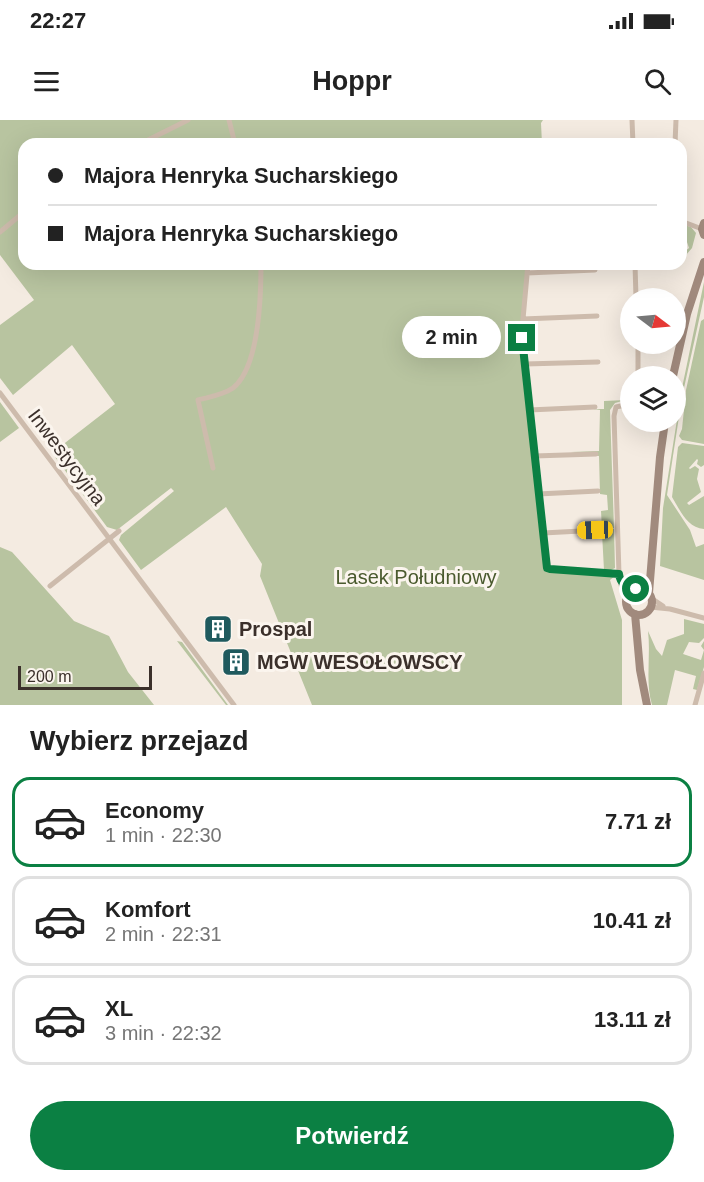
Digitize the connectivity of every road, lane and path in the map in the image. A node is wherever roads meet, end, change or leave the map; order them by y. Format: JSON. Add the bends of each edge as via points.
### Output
{"nodes":[{"id":1,"x":188,"y":120,"type":"edge"},
{"id":2,"x":229,"y":120,"type":"edge"},
{"id":3,"x":632,"y":120,"type":"edge"},
{"id":4,"x":676,"y":120,"type":"edge"},
{"id":5,"x":152,"y":138,"type":"edge"},
{"id":6,"x":234,"y":138,"type":"edge"},
{"id":7,"x":633,"y":138,"type":"edge"},
{"id":8,"x":675,"y":138,"type":"edge"},
{"id":9,"x":18,"y":217,"type":"edge"},
{"id":10,"x":687,"y":222,"type":"edge"},
{"id":11,"x":703,"y":228,"type":"edge"},
{"id":12,"x":0,"y":232,"type":"edge"},
{"id":13,"x":704,"y":261,"type":"edge"},
{"id":14,"x":261,"y":270,"type":"edge"},
{"id":15,"x":527,"y":270,"type":"edge"},
{"id":16,"x":595,"y":270,"type":"dead end"},
{"id":17,"x":635,"y":270,"type":"edge"},
{"id":18,"x":527,"y":273,"type":"junction"},
{"id":19,"x":636,"y":288,"type":"edge"},
{"id":20,"x":597,"y":316,"type":"dead end"},
{"id":21,"x":523,"y":319,"type":"junction"},
{"id":22,"x":598,"y":362,"type":"dead end"},
{"id":23,"x":525,"y":364,"type":"junction"},
{"id":24,"x":675,"y":366,"type":"edge"},
{"id":25,"x":0,"y":393,"type":"edge"},
{"id":26,"x":620,"y":406,"type":"edge"},
{"id":27,"x":595,"y":407,"type":"dead end"},
{"id":28,"x":529,"y":410,"type":"junction"},
{"id":29,"x":664,"y":432,"type":"edge"},
{"id":30,"x":596,"y":453,"type":"dead end"},
{"id":31,"x":534,"y":456,"type":"junction"},
{"id":32,"x":213,"y":468,"type":"dead end"},
{"id":33,"x":598,"y":491,"type":"dead end"},
{"id":34,"x":538,"y":494,"type":"junction"},
{"id":35,"x":600,"y":530,"type":"dead end"},
{"id":36,"x":119,"y":531,"type":"dead end"},
{"id":37,"x":543,"y":533,"type":"junction"},
{"id":38,"x":109,"y":539,"type":"junction"},
{"id":39,"x":619,"y":577,"type":"junction"},
{"id":40,"x":50,"y":586,"type":"dead end"},
{"id":41,"x":644,"y":592,"type":"junction"},
{"id":42,"x":627,"y":596,"type":"junction"},
{"id":43,"x":650,"y":607,"type":"junction"},
{"id":44,"x":670,"y":609,"type":"junction"},
{"id":45,"x":638,"y":614,"type":"junction"},
{"id":46,"x":704,"y":618,"type":"edge"},
{"id":47,"x":704,"y":673,"type":"edge"},
{"id":48,"x":234,"y":705,"type":"edge"},
{"id":49,"x":647,"y":705,"type":"edge"},
{"id":50,"x":695,"y":705,"type":"edge"}],
"edges":[{"from":1,"to":5,"type":"street"},
{"from":2,"to":6,"type":"street"},
{"from":3,"to":7,"type":"street"},
{"from":4,"to":8,"type":"street"},
{"from":9,"to":12,"type":"street"},
{"from":10,"to":11,"type":"street"},
{"from":13,"to":24,"type":"main road"},
{"from":14,"to":32,"type":"street","via":[[257,326],[246,367],[229,390],[198,400]]},
{"from":15,"to":18,"type":"street"},
{"from":16,"to":18,"type":"street"},
{"from":17,"to":19,"type":"street"},
{"from":18,"to":21,"type":"street"},
{"from":20,"to":21,"type":"street"},
{"from":21,"to":23,"type":"street"},
{"from":22,"to":23,"type":"street"},
{"from":23,"to":28,"type":"street"},
{"from":25,"to":38,"type":"street","name":"Inwestycyjna"},
{"from":26,"to":39,"type":"street","via":[[614,411]]},
{"from":27,"to":28,"type":"street"},
{"from":28,"to":31,"type":"street"},
{"from":29,"to":41,"type":"main road","via":[[651,564]]},
{"from":30,"to":31,"type":"street"},
{"from":31,"to":34,"type":"street"},
{"from":33,"to":34,"type":"street"},
{"from":34,"to":37,"type":"street"},
{"from":35,"to":37,"type":"street"},
{"from":36,"to":38,"type":"street"},
{"from":37,"to":39,"type":"street","via":[[548,569]]},
{"from":38,"to":40,"type":"street"},
{"from":38,"to":48,"type":"street","name":"Inwestycyjna"},
{"from":39,"to":41,"type":"street","via":[[628,588]]},
{"from":39,"to":42,"type":"street"},
{"from":41,"to":42,"type":"main road"},
{"from":41,"to":43,"type":"main road"},
{"from":41,"to":44,"type":"street"},
{"from":42,"to":45,"type":"main road","via":[[626,604]]},
{"from":43,"to":44,"type":"street"},
{"from":43,"to":45,"type":"main road"},
{"from":44,"to":46,"type":"street"},
{"from":45,"to":49,"type":"main road","via":[[640,670]]},
{"from":47,"to":50,"type":"street"}]}
